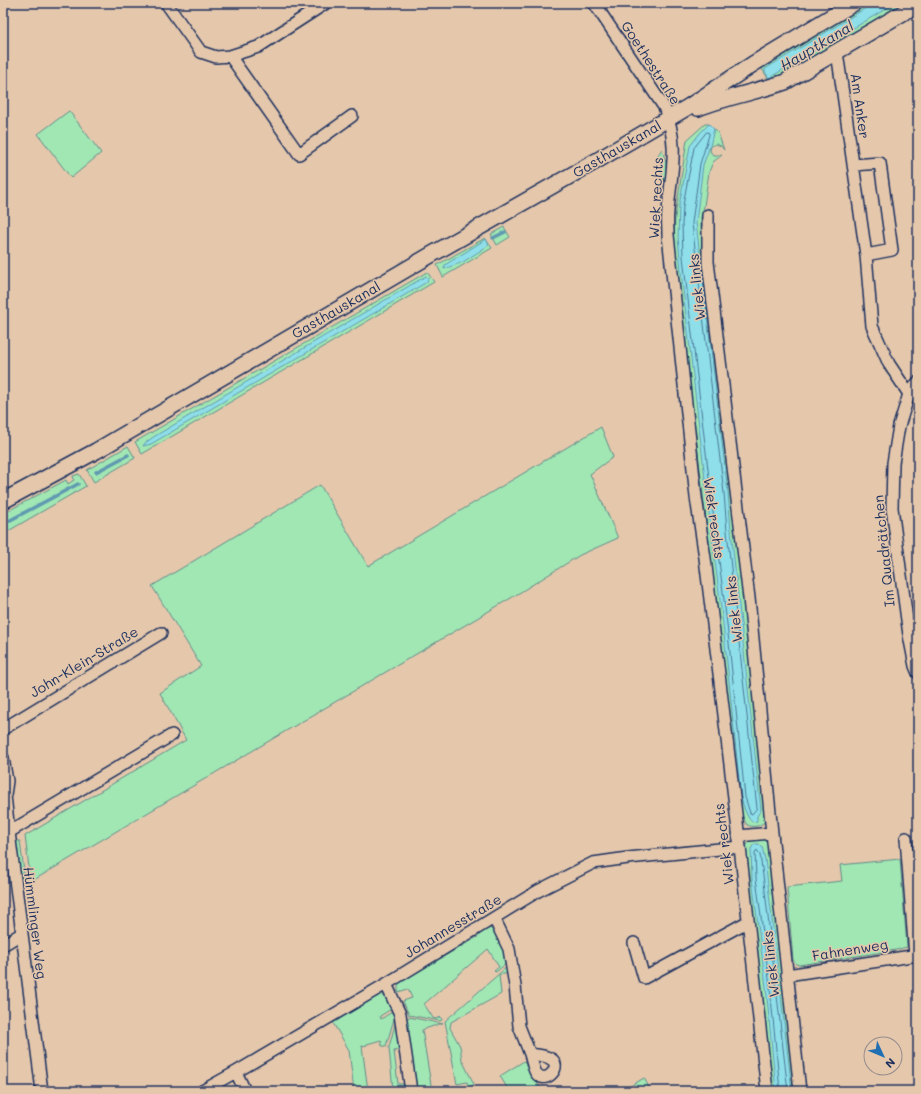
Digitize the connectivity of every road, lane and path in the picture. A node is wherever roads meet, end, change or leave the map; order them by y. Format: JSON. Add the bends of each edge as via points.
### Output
{"nodes":[{"id":1,"x":166,"y":3,"type":"edge"},
{"id":2,"x":326,"y":3,"type":"edge"},
{"id":3,"x":594,"y":3,"type":"edge"},
{"id":4,"x":854,"y":3,"type":"edge"},
{"id":5,"x":918,"y":4,"type":"edge"},
{"id":6,"x":836,"y":52,"type":"junction"},
{"id":7,"x":230,"y":56,"type":"junction"},
{"id":8,"x":753,"y":64,"type":"junction"},
{"id":9,"x":758,"y":91,"type":"junction"},
{"id":10,"x":352,"y":116,"type":"dead end"},
{"id":11,"x":669,"y":119,"type":"junction"},
{"id":12,"x":853,"y":165,"type":"junction"},
{"id":13,"x":708,"y":215,"type":"dead end"},
{"id":14,"x":866,"y":256,"type":"junction"},
{"id":15,"x":918,"y":382,"type":"edge"},
{"id":16,"x":909,"y":394,"type":"junction"},
{"id":17,"x":3,"y":501,"type":"edge"},
{"id":18,"x":161,"y":633,"type":"dead end"},
{"id":19,"x":914,"y":634,"type":"edge"},
{"id":20,"x":918,"y":673,"type":"edge"},
{"id":21,"x":3,"y":729,"type":"edge"},
{"id":22,"x":172,"y":735,"type":"dead end"},
{"id":23,"x":3,"y":758,"type":"edge"},
{"id":24,"x":4,"y":795,"type":"edge"},
{"id":25,"x":9,"y":832,"type":"junction"},
{"id":26,"x":772,"y":833,"type":"junction"},
{"id":27,"x":906,"y":838,"type":"dead end"},
{"id":28,"x":739,"y":842,"type":"junction"},
{"id":29,"x":494,"y":918,"type":"junction"},
{"id":30,"x":747,"y":922,"type":"junction"},
{"id":31,"x":21,"y":934,"type":"junction"},
{"id":32,"x":634,"y":943,"type":"dead end"},
{"id":33,"x":3,"y":945,"type":"edge"},
{"id":34,"x":916,"y":955,"type":"edge"},
{"id":35,"x":787,"y":975,"type":"junction"},
{"id":36,"x":386,"y":984,"type":"junction"},
{"id":37,"x":530,"y":1054,"type":"dead end"},
{"id":38,"x":236,"y":1072,"type":"junction"},
{"id":39,"x":42,"y":1091,"type":"edge"},
{"id":40,"x":202,"y":1091,"type":"edge"},
{"id":41,"x":244,"y":1091,"type":"edge"},
{"id":42,"x":411,"y":1091,"type":"edge"},
{"id":43,"x":766,"y":1091,"type":"edge"},
{"id":44,"x":800,"y":1091,"type":"edge"}],
"edges":[{"from":1,"to":7,"type":"street","via":[[201,52],[216,57]]},
{"from":2,"to":7,"type":"street","via":[[258,47]]},
{"from":3,"to":11,"type":"street","name":"Goethestraße","via":[[664,107]]},
{"from":4,"to":8,"type":"street"},
{"from":5,"to":6,"type":"street"},
{"from":6,"to":9,"type":"street","via":[[785,82]]},
{"from":6,"to":12,"type":"street","name":"Am Anker"},
{"from":7,"to":10,"type":"street","via":[[299,154]]},
{"from":8,"to":9,"type":"street","via":[[751,78]]},
{"from":8,"to":11,"type":"street"},
{"from":9,"to":11,"type":"street","via":[[709,103]]},
{"from":11,"to":17,"type":"street","name":"Gasthauskanal","via":[[435,252],[126,434]]},
{"from":11,"to":28,"type":"street","name":"Wiek rechts","via":[[674,154],[668,235],[696,497]]},
{"from":12,"to":14,"type":"street","name":"Am Anker"},
{"from":12,"to":14,"type":"street","via":[[880,163],[892,250]]},
{"from":13,"to":26,"type":"street","name":"Wiek links","via":[[708,262],[749,598]]},
{"from":14,"to":16,"type":"street","name":"Am Anker","via":[[872,326],[889,364]]},
{"from":15,"to":16,"type":"street","name":"Im Quadrätchen"},
{"from":16,"to":19,"type":"street","name":"Im Quadrätchen","via":[[898,426],[893,463],[892,508]]},
{"from":18,"to":21,"type":"street","name":"John-Klein-Straße"},
{"from":19,"to":20,"type":"street","name":"Im Quadrätchen","via":[[915,666]]},
{"from":22,"to":25,"type":"street"},
{"from":23,"to":24,"type":"street","name":"Hümmlinger Weg","via":[[7,781]]},
{"from":24,"to":25,"type":"street","name":"Hümmlinger Weg"},
{"from":25,"to":31,"type":"street","name":"Hümmlinger Weg"},
{"from":26,"to":28,"type":"street"},
{"from":26,"to":35,"type":"street","name":"Wiek links"},
{"from":27,"to":34,"type":"street"},
{"from":28,"to":29,"type":"street","name":"Johannesstraße","via":[[593,863],[538,891]]},
{"from":28,"to":30,"type":"street","name":"Wiek rechts"},
{"from":29,"to":36,"type":"street","name":"Johannesstraße"},
{"from":29,"to":37,"type":"street","via":[[509,950],[516,986],[519,1026]]},
{"from":30,"to":32,"type":"street","via":[[644,978]]},
{"from":30,"to":43,"type":"street","name":"Wiek rechts"},
{"from":31,"to":33,"type":"street"},
{"from":31,"to":39,"type":"street","name":"Hümmlinger Weg"},
{"from":34,"to":35,"type":"street","name":"Fahnenweg"},
{"from":35,"to":44,"type":"street","name":"Wiek links"},
{"from":36,"to":38,"type":"street","name":"Johannesstraße"},
{"from":36,"to":42,"type":"street","via":[[400,1014]]},
{"from":38,"to":40,"type":"street","name":"Johannesstraße"},
{"from":38,"to":41,"type":"street"}]}
